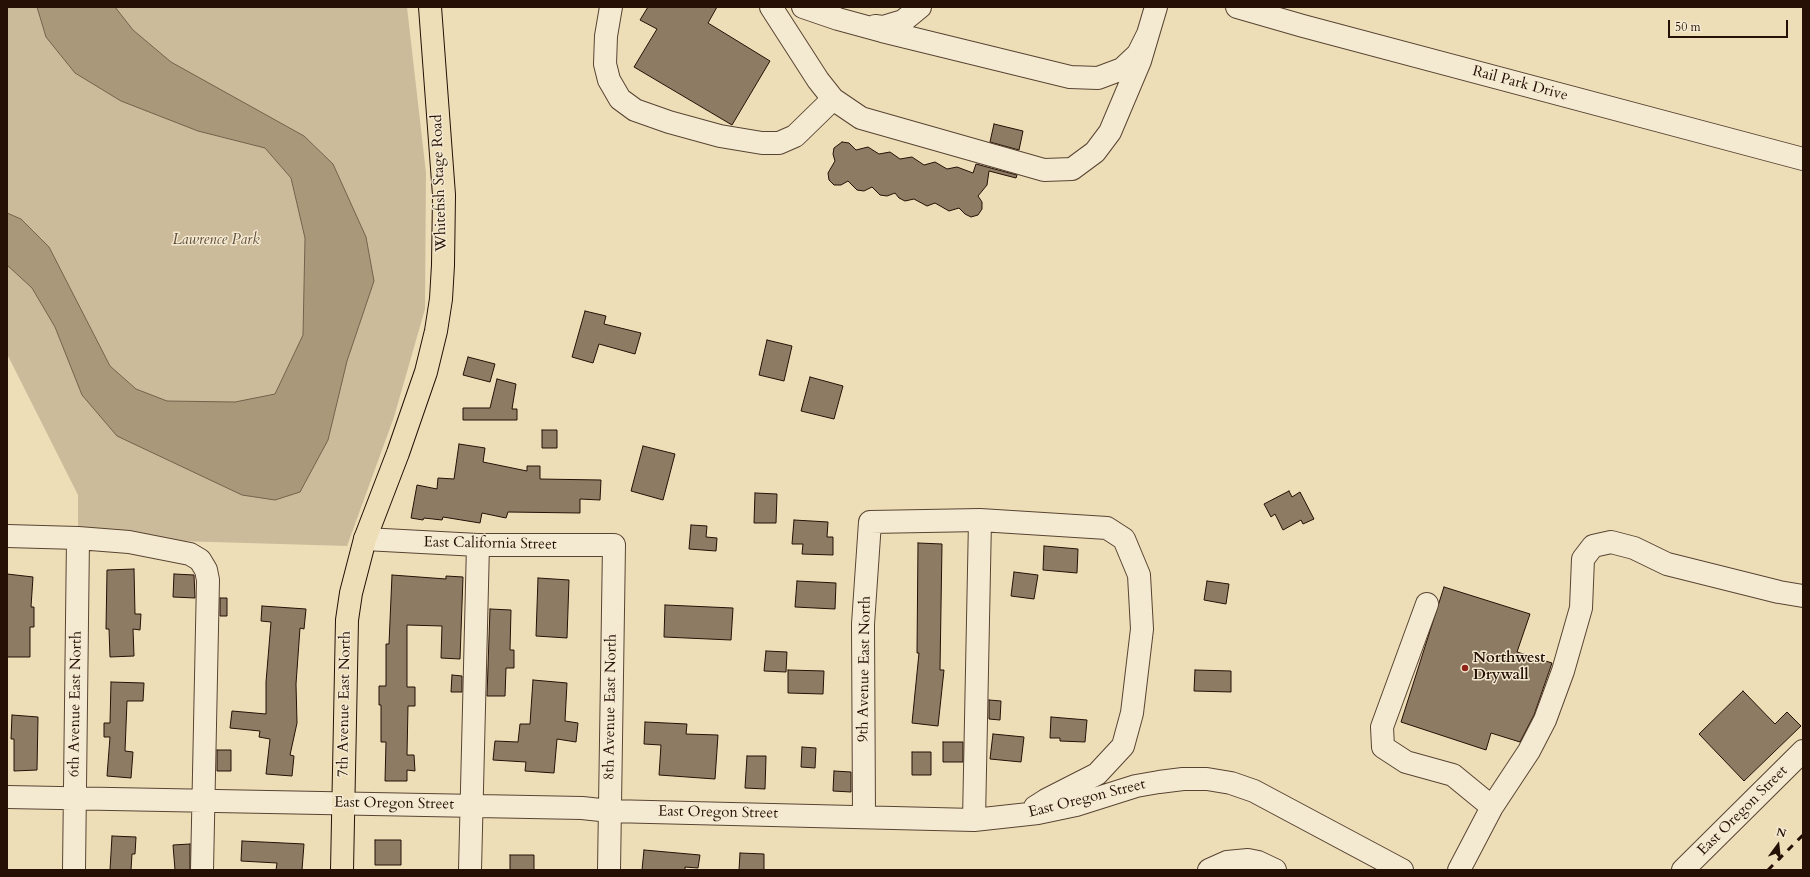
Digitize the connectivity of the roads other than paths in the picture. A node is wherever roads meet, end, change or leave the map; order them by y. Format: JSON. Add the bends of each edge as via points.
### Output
{"nodes":[{"id":1,"x":430,"y":7,"type":"edge"},
{"id":2,"x":611,"y":7,"type":"edge"},
{"id":3,"x":771,"y":7,"type":"edge"},
{"id":4,"x":803,"y":7,"type":"edge"},
{"id":5,"x":1156,"y":7,"type":"edge"},
{"id":6,"x":1237,"y":7,"type":"edge"},
{"id":7,"x":918,"y":9,"type":"edge"},
{"id":8,"x":852,"y":23,"type":"junction"},
{"id":9,"x":1148,"y":34,"type":"junction"},
{"id":10,"x":960,"y":50,"type":"junction"},
{"id":11,"x":833,"y":99,"type":"junction"},
{"id":12,"x":1803,"y":159,"type":"edge"},
{"id":13,"x":980,"y":520,"type":"junction"},
{"id":14,"x":7,"y":536,"type":"edge"},
{"id":15,"x":78,"y":538,"type":"junction"},
{"id":16,"x":365,"y":539,"type":"junction"},
{"id":17,"x":478,"y":545,"type":"junction"},
{"id":18,"x":614,"y":545,"type":"joint"},
{"id":19,"x":1803,"y":596,"type":"edge"},
{"id":20,"x":1427,"y":604,"type":"dead end"},
{"id":21,"x":1803,"y":751,"type":"edge"},
{"id":22,"x":7,"y":797,"type":"edge"},
{"id":23,"x":75,"y":798,"type":"junction"},
{"id":24,"x":203,"y":801,"type":"junction"},
{"id":25,"x":343,"y":803,"type":"junction"},
{"id":26,"x":472,"y":806,"type":"junction"},
{"id":27,"x":1492,"y":807,"type":"junction"},
{"id":28,"x":610,"y":811,"type":"junction"},
{"id":29,"x":1024,"y":815,"type":"junction"},
{"id":30,"x":864,"y":816,"type":"junction"},
{"id":31,"x":974,"y":820,"type":"junction"},
{"id":32,"x":74,"y":870,"type":"edge"},
{"id":33,"x":202,"y":870,"type":"edge"},
{"id":34,"x":342,"y":870,"type":"edge"},
{"id":35,"x":470,"y":870,"type":"edge"},
{"id":36,"x":609,"y":870,"type":"edge"},
{"id":37,"x":1209,"y":870,"type":"edge"},
{"id":38,"x":1275,"y":870,"type":"edge"},
{"id":39,"x":1402,"y":870,"type":"edge"},
{"id":40,"x":1458,"y":870,"type":"edge"},
{"id":41,"x":1683,"y":870,"type":"edge"}],
"edges":[{"from":1,"to":16,"type":"main road","name":"Whitefish Stage Road","via":[[444,195],[444,265],[441,299],[426,372]]},
{"from":2,"to":11,"type":"street","via":[[605,64],[609,80],[620,99],[635,110],[720,136],[762,144],[779,143],[795,136]]},
{"from":3,"to":11,"type":"street"},
{"from":4,"to":8,"type":"street"},
{"from":5,"to":9,"type":"street"},
{"from":6,"to":12,"type":"street","name":"Rail Park Drive"},
{"from":7,"to":8,"type":"street","via":[[903,21],[883,26]]},
{"from":7,"to":10,"type":"street","via":[[912,19],[916,31]]},
{"from":8,"to":10,"type":"street"},
{"from":9,"to":10,"type":"street","via":[[1138,54],[1122,69],[1098,78],[1070,77]]},
{"from":9,"to":11,"type":"street","via":[[1140,61],[1110,132],[1095,152],[1072,169],[1044,170],[886,126],[861,118]]},
{"from":13,"to":29,"type":"street","via":[[1107,528],[1124,539],[1140,575],[1142,629],[1132,713],[1123,746],[1097,774],[1046,800]]},
{"from":13,"to":30,"type":"street","name":"9th Avenue East North","via":[[870,522],[863,624]]},
{"from":13,"to":31,"type":"street"},
{"from":14,"to":15,"type":"street"},
{"from":15,"to":23,"type":"street","name":"6th Avenue East North"},
{"from":15,"to":24,"type":"street","via":[[129,542],[190,554],[200,560],[206,570],[208,580]]},
{"from":16,"to":17,"type":"street","name":"East California Street"},
{"from":16,"to":25,"type":"main road","name":"7th Avenue East North","via":[[351,592],[347,620]]},
{"from":17,"to":18,"type":"street","name":"East California Street"},
{"from":17,"to":26,"type":"street"},
{"from":18,"to":28,"type":"street","name":"8th Avenue East North"},
{"from":19,"to":27,"type":"street","via":[[1667,564],[1634,548],[1611,542],[1593,546],[1583,559],[1581,608],[1545,720],[1529,751]]},
{"from":20,"to":27,"type":"street","via":[[1382,727],[1384,747],[1406,762],[1453,775]]},
{"from":21,"to":41,"type":"street","name":"East Oregon Street"},
{"from":22,"to":23,"type":"street","name":"East Oregon Street"},
{"from":23,"to":24,"type":"street","name":"East Oregon Street"},
{"from":23,"to":32,"type":"street","name":"6th Avenue East North"},
{"from":24,"to":25,"type":"street","name":"East Oregon Street"},
{"from":24,"to":33,"type":"street"},
{"from":25,"to":26,"type":"street","name":"East Oregon Street"},
{"from":25,"to":34,"type":"main road","name":"7th Avenue East North"},
{"from":26,"to":28,"type":"street","name":"East Oregon Street"},
{"from":26,"to":35,"type":"street"},
{"from":27,"to":40,"type":"street"},
{"from":28,"to":30,"type":"street","name":"East Oregon Street"},
{"from":28,"to":36,"type":"street","name":"8th Avenue East North"},
{"from":29,"to":31,"type":"street","name":"East Oregon Street"},
{"from":29,"to":39,"type":"street","name":"East Oregon Street","via":[[1144,785],[1183,779],[1207,779],[1231,783],[1254,791]]},
{"from":30,"to":31,"type":"street","name":"East Oregon Street"},
{"from":37,"to":38,"type":"street","via":[[1227,862],[1248,860]]}]}
